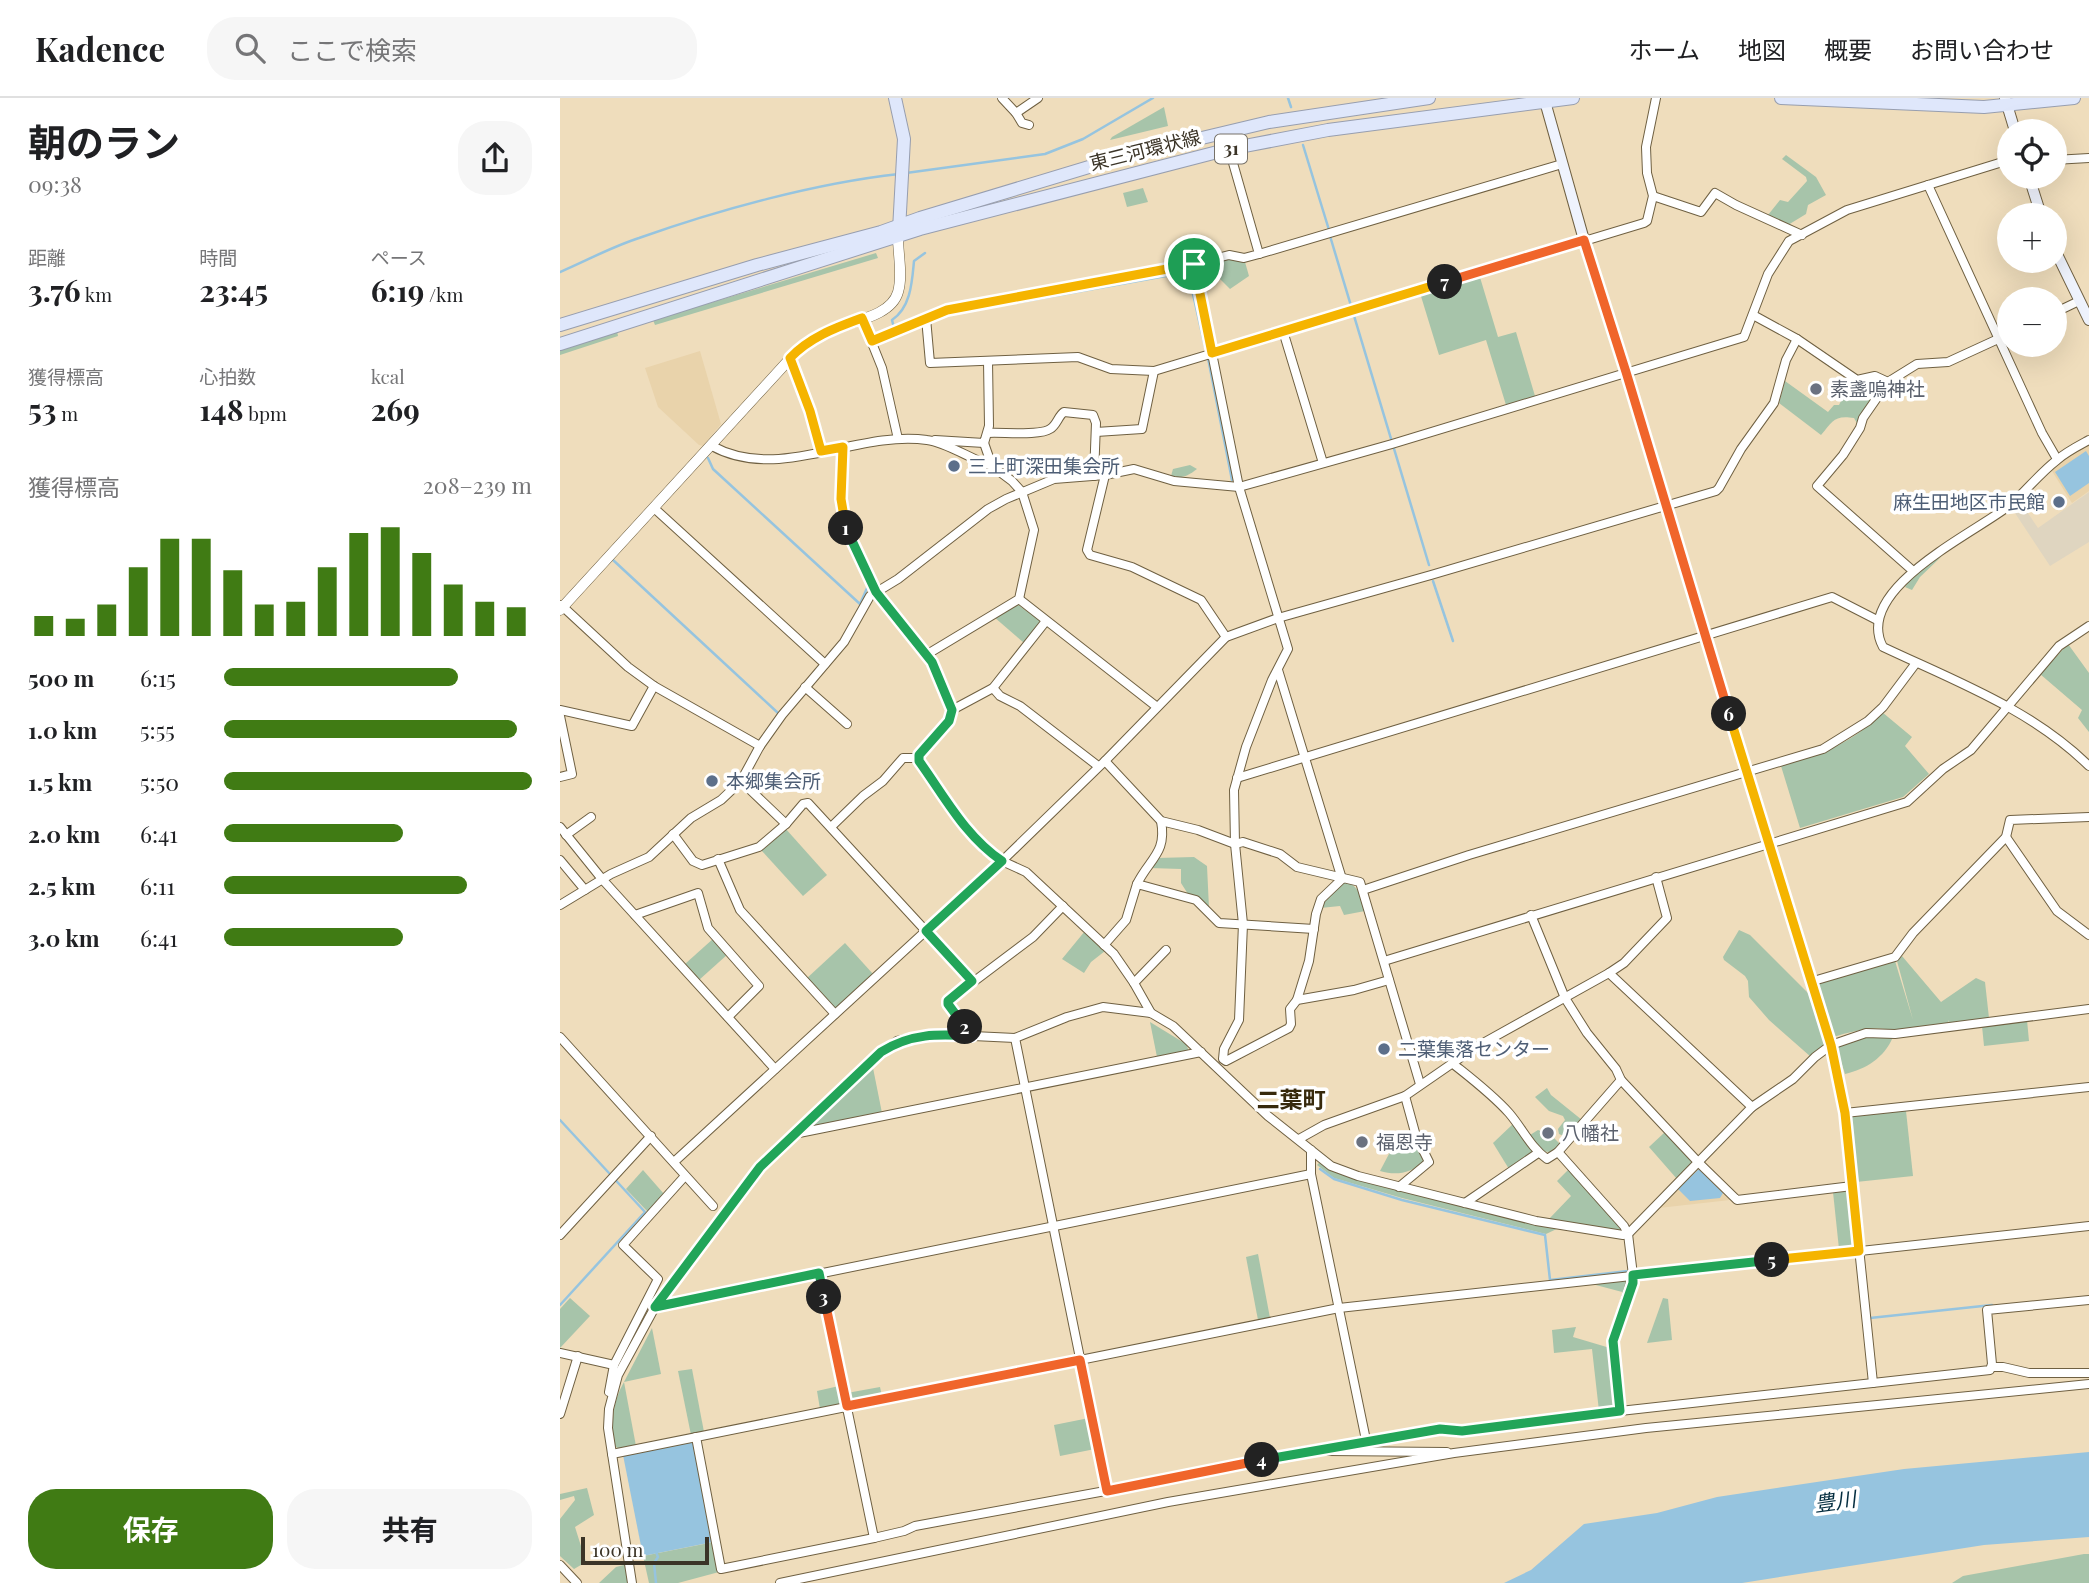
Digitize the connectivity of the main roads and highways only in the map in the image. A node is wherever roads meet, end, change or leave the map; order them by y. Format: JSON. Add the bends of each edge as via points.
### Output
{"nodes":[{"id":1,"x":895,"y":98,"type":"edge"},
{"id":2,"x":1429,"y":98,"type":"edge"},
{"id":3,"x":1573,"y":98,"type":"edge"},
{"id":4,"x":1781,"y":98,"type":"edge"},
{"id":5,"x":2074,"y":98,"type":"edge"},
{"id":6,"x":1544,"y":100,"type":"edge"},
{"id":7,"x":2006,"y":101,"type":"edge"},
{"id":8,"x":2011,"y":119,"type":"edge"},
{"id":9,"x":899,"y":231,"type":"junction"},
{"id":10,"x":2066,"y":273,"type":"edge"},
{"id":11,"x":2089,"y":320,"type":"edge"},
{"id":12,"x":560,"y":325,"type":"edge"},
{"id":13,"x":560,"y":344,"type":"edge"},
{"id":14,"x":1626,"y":372,"type":"road end"}],
"edges":[{"from":1,"to":9,"type":"main road","via":[[904,139]]},
{"from":2,"to":9,"type":"main road","name":"東三河環状線","number":"31","via":[[1222,132],[1109,161]]},
{"from":3,"to":6,"type":"main road","name":"東三河環状線","number":"31"},
{"from":4,"to":7,"type":"main road","via":[[1984,107]]},
{"from":5,"to":7,"type":"main road"},
{"from":6,"to":9,"type":"main road","name":"東三河環状線","number":"31","via":[[1328,130],[1229,149]]},
{"from":6,"to":14,"type":"main road"},
{"from":7,"to":8,"type":"main road"},
{"from":9,"to":12,"type":"main road","name":"東三河環状線","number":"31","via":[[757,265]]},
{"from":9,"to":13,"type":"main road","name":"東三河環状線","number":"31"},
{"from":10,"to":11,"type":"main road"}]}
